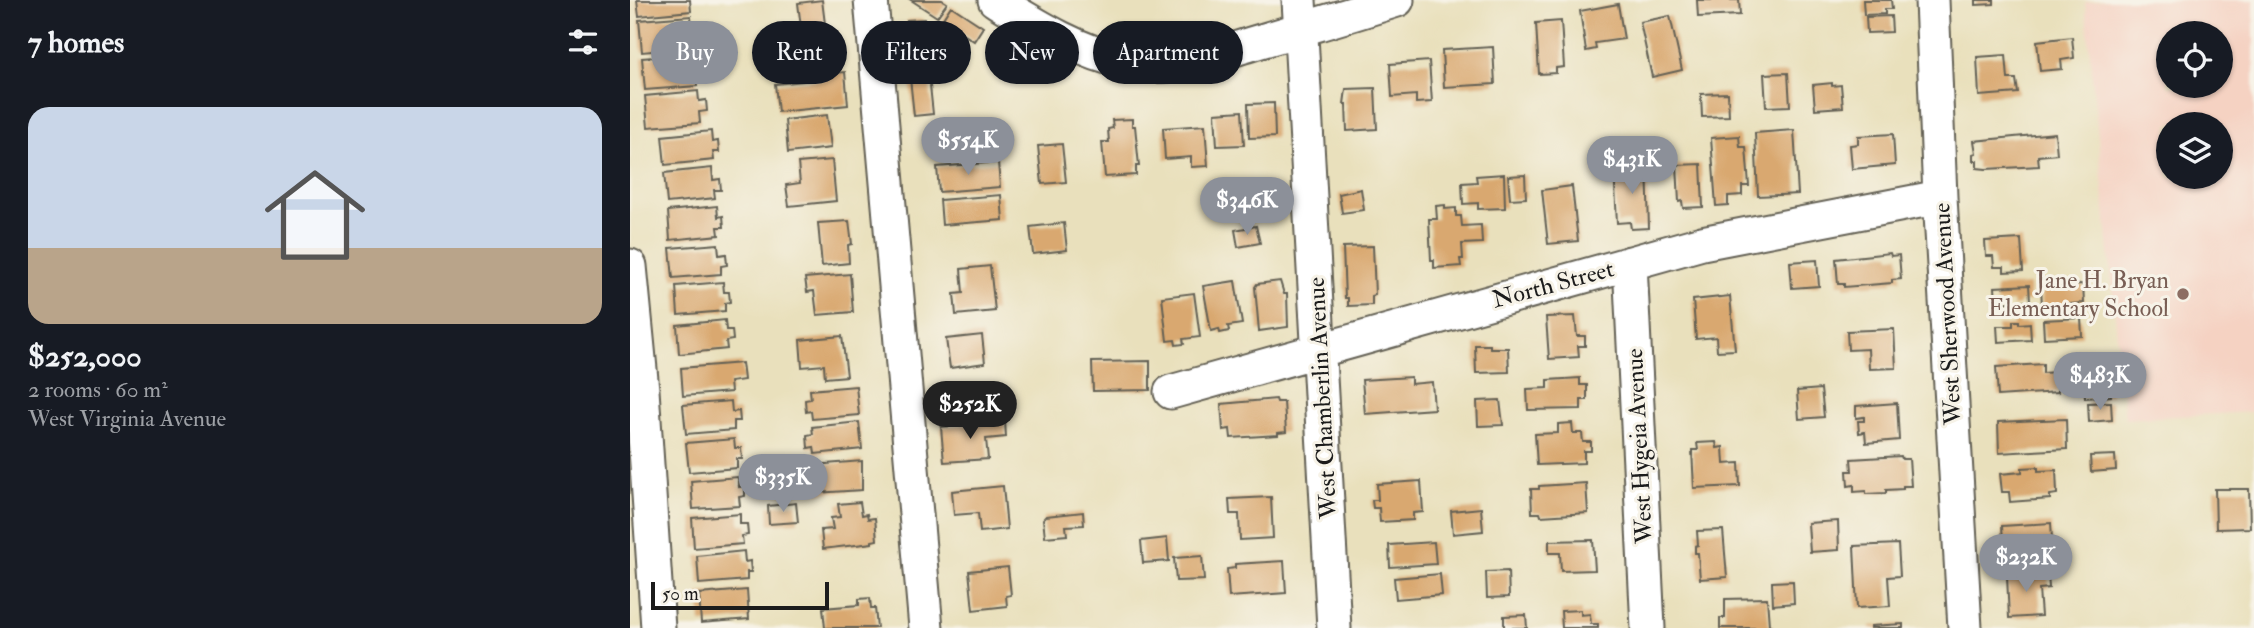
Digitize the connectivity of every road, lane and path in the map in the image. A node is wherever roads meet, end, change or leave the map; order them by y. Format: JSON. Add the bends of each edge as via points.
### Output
{"nodes":[{"id":1,"x":872,"y":0,"type":"edge"},
{"id":2,"x":995,"y":0,"type":"edge"},
{"id":3,"x":1397,"y":0,"type":"edge"},
{"id":4,"x":1931,"y":0,"type":"edge"},
{"id":5,"x":1300,"y":15,"type":"edge"},
{"id":6,"x":1940,"y":197,"type":"junction"},
{"id":7,"x":1630,"y":263,"type":"junction"},
{"id":8,"x":630,"y":266,"type":"edge"},
{"id":9,"x":1320,"y":349,"type":"junction"},
{"id":10,"x":636,"y":390,"type":"edge"},
{"id":11,"x":1171,"y":392,"type":"dead end"},
{"id":12,"x":658,"y":628,"type":"edge"},
{"id":13,"x":926,"y":628,"type":"edge"},
{"id":14,"x":1334,"y":628,"type":"edge"},
{"id":15,"x":1648,"y":628,"type":"edge"},
{"id":16,"x":1965,"y":628,"type":"edge"}],
"edges":[{"from":1,"to":13,"type":"street"},
{"from":2,"to":5,"type":"street","via":[[1082,48],[1156,66],[1187,62]]},
{"from":3,"to":5,"type":"street"},
{"from":4,"to":6,"type":"street","name":"West Sherwood Avenue"},
{"from":5,"to":9,"type":"street","name":"West Chamberlin Avenue"},
{"from":6,"to":7,"type":"street","name":"North Street","via":[[1702,243]]},
{"from":6,"to":16,"type":"street","name":"West Sherwood Avenue"},
{"from":7,"to":9,"type":"street","name":"North Street"},
{"from":7,"to":15,"type":"street","name":"West Hygeia Avenue"},
{"from":8,"to":10,"type":"street"},
{"from":9,"to":11,"type":"street","name":"North Street"},
{"from":9,"to":14,"type":"street","name":"West Chamberlin Avenue"},
{"from":10,"to":12,"type":"street"}]}
